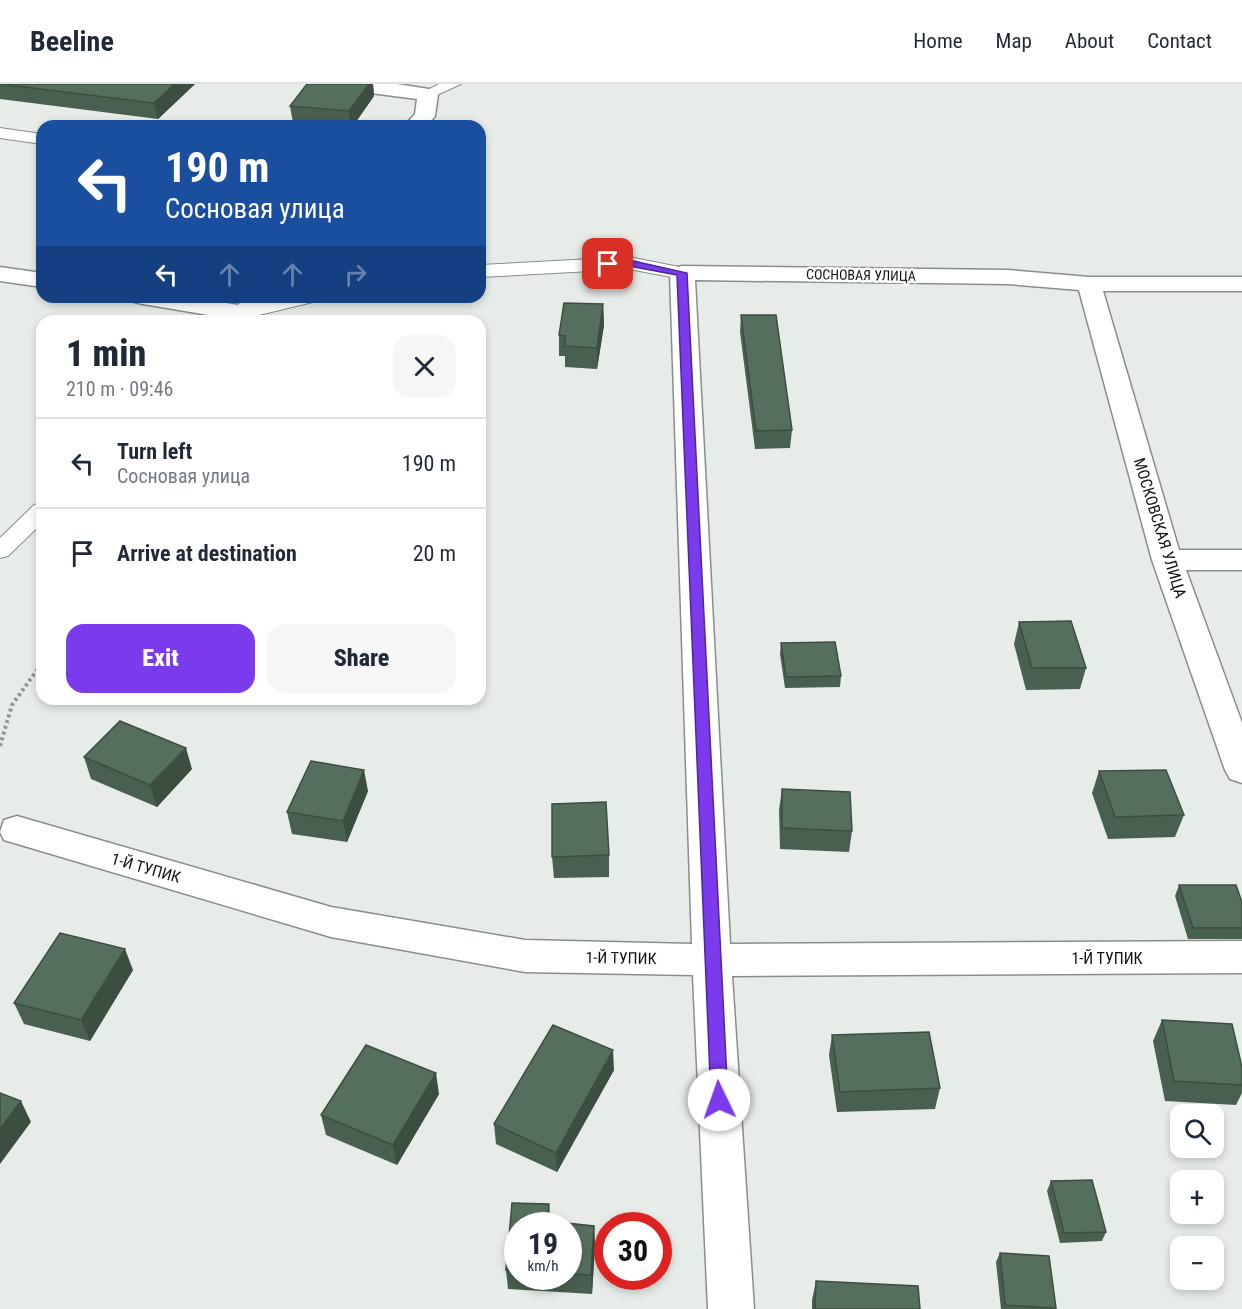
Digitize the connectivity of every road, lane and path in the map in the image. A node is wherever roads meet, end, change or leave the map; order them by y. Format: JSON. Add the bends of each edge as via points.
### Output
{"nodes":[{"id":1,"x":348,"y":84,"type":"edge"},
{"id":2,"x":453,"y":84,"type":"edge"},
{"id":3,"x":428,"y":94,"type":"junction"},
{"id":4,"x":421,"y":120,"type":"edge"},
{"id":5,"x":0,"y":133,"type":"edge"},
{"id":6,"x":36,"y":138,"type":"edge"},
{"id":7,"x":486,"y":271,"type":"edge"},
{"id":8,"x":682,"y":273,"type":"junction"},
{"id":9,"x":0,"y":274,"type":"edge"},
{"id":10,"x":36,"y":279,"type":"edge"},
{"id":11,"x":1089,"y":284,"type":"junction"},
{"id":12,"x":1242,"y":284,"type":"edge"},
{"id":13,"x":191,"y":303,"type":"edge"},
{"id":14,"x":280,"y":303,"type":"edge"},
{"id":15,"x":246,"y":310,"type":"edge"},
{"id":16,"x":36,"y":516,"type":"edge"},
{"id":17,"x":0,"y":551,"type":"edge"},
{"id":18,"x":1167,"y":560,"type":"junction"},
{"id":19,"x":1242,"y":560,"type":"edge"},
{"id":20,"x":36,"y":671,"type":"edge"},
{"id":21,"x":0,"y":746,"type":"edge"},
{"id":22,"x":1242,"y":770,"type":"edge"},
{"id":23,"x":17,"y":830,"type":"dead end"},
{"id":24,"x":1242,"y":957,"type":"edge"},
{"id":25,"x":712,"y":960,"type":"junction"},
{"id":26,"x":731,"y":1309,"type":"edge"}],
"edges":[{"from":1,"to":3,"type":"street"},
{"from":2,"to":3,"type":"lane"},
{"from":3,"to":4,"type":"street"},
{"from":5,"to":6,"type":"lane"},
{"from":7,"to":8,"type":"lane","name":"СОСНОВАЯ УЛИЦА","via":[[629,263]]},
{"from":8,"to":11,"type":"street","name":"СОСНОВАЯ УЛИЦА","via":[[1008,277]]},
{"from":8,"to":25,"type":"street"},
{"from":9,"to":10,"type":"street"},
{"from":11,"to":12,"type":"street","name":"СОСНОВАЯ УЛИЦА"},
{"from":11,"to":18,"type":"street","name":"МОСКОВСКАЯ УЛИЦА"},
{"from":13,"to":15,"type":"street"},
{"from":14,"to":15,"type":"lane"},
{"from":16,"to":17,"type":"lane"},
{"from":18,"to":19,"type":"street"},
{"from":18,"to":22,"type":"street","name":"МОСКОВСКАЯ УЛИЦА"},
{"from":20,"to":21,"type":"path","via":[[12,705]]},
{"from":23,"to":25,"type":"street","name":"1-Й ТУПИК","via":[[331,922],[525,956]]},
{"from":24,"to":25,"type":"street","name":"1-Й ТУПИК"},
{"from":25,"to":26,"type":"street"}]}
